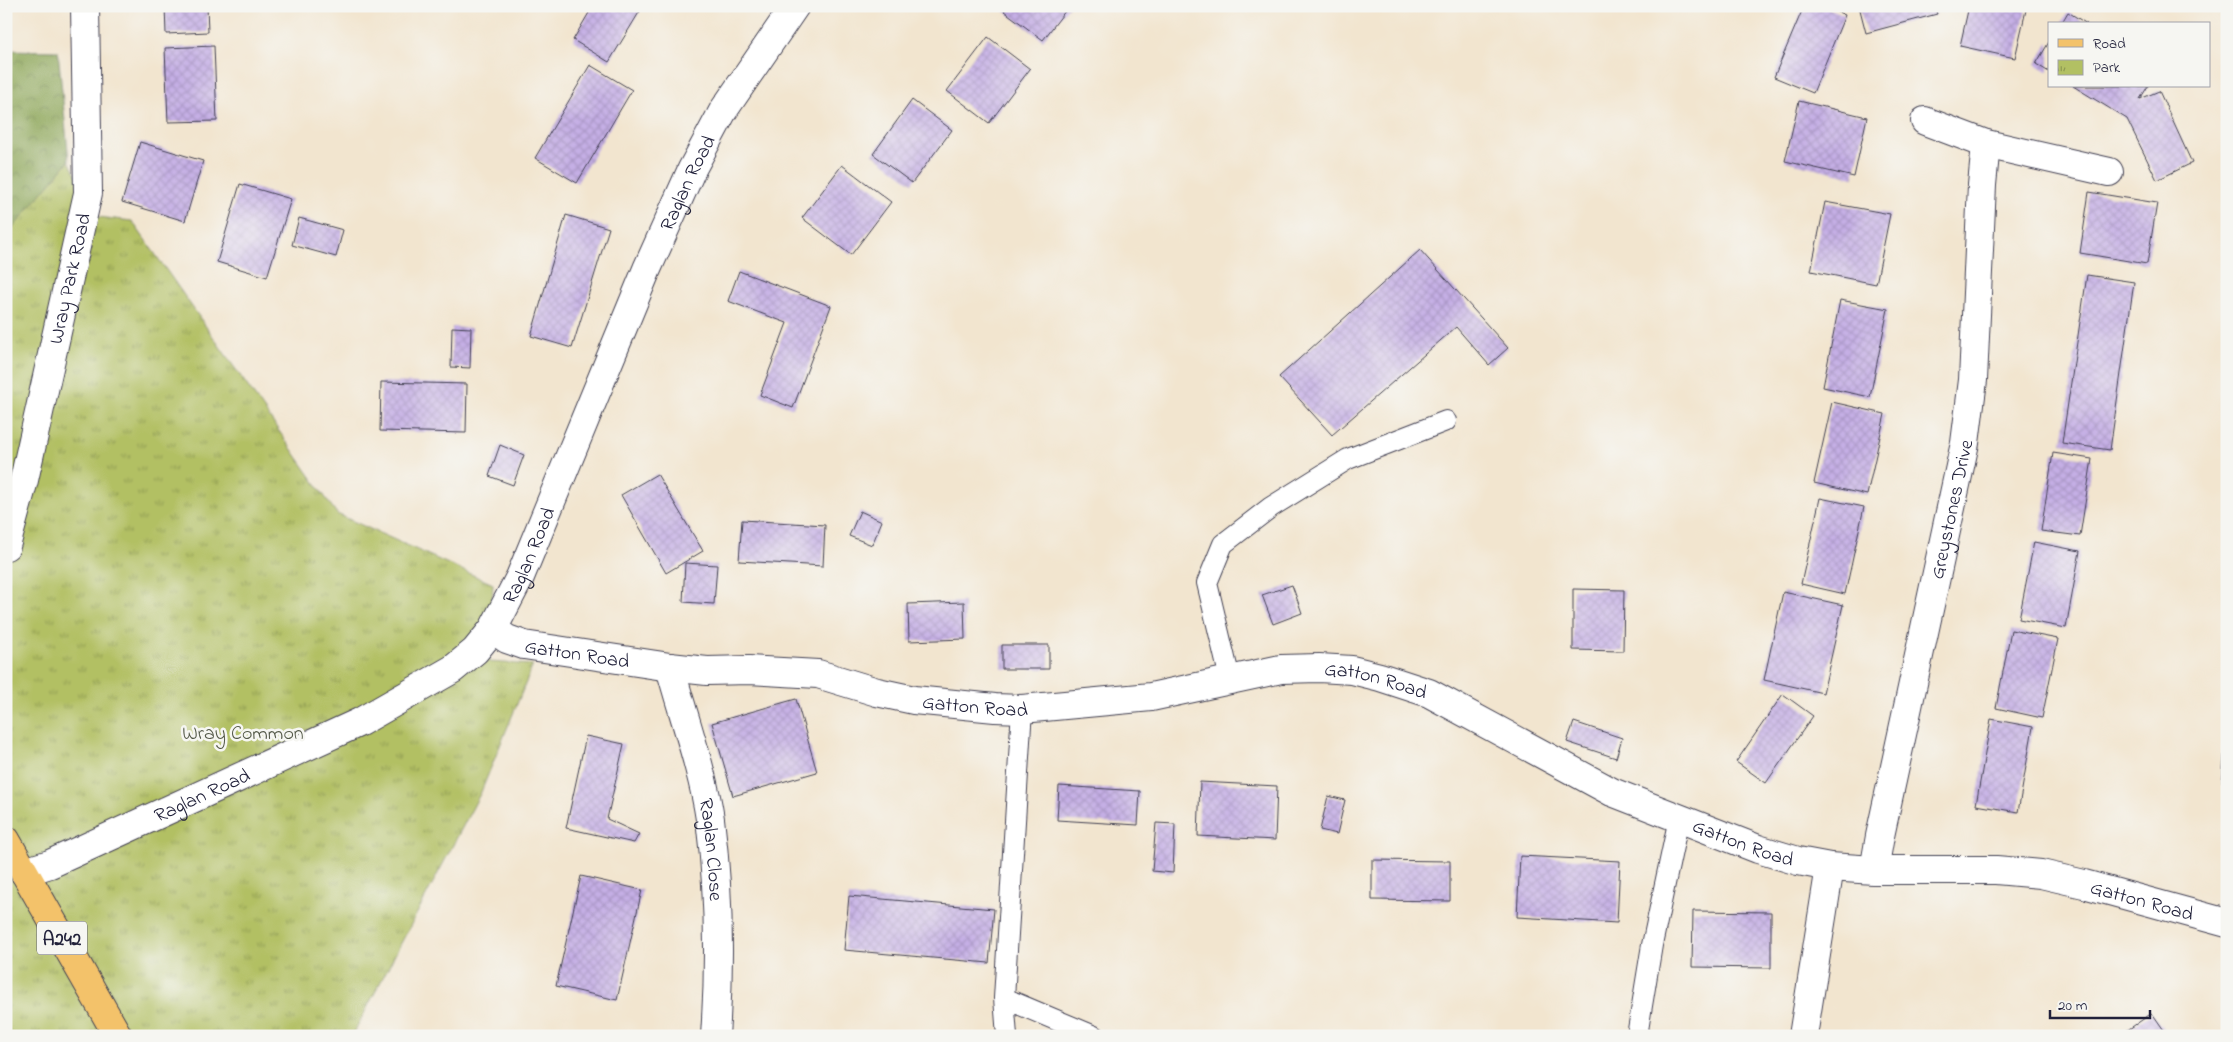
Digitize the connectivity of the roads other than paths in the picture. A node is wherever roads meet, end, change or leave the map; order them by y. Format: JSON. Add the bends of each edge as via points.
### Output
{"nodes":[{"id":1,"x":85,"y":6,"type":"edge"},
{"id":2,"x":795,"y":6,"type":"edge"},
{"id":3,"x":1926,"y":121,"type":"dead end"},
{"id":4,"x":1986,"y":144,"type":"junction"},
{"id":5,"x":2109,"y":172,"type":"dead end"},
{"id":6,"x":1446,"y":421,"type":"dead end"},
{"id":7,"x":6,"y":546,"type":"edge"},
{"id":8,"x":493,"y":629,"type":"junction"},
{"id":9,"x":670,"y":668,"type":"junction"},
{"id":10,"x":1230,"y":679,"type":"junction"},
{"id":11,"x":1022,"y":709,"type":"junction"},
{"id":12,"x":1678,"y":818,"type":"junction"},
{"id":13,"x":6,"y":840,"type":"edge"},
{"id":14,"x":1830,"y":867,"type":"junction"},
{"id":15,"x":1874,"y":870,"type":"junction"},
{"id":16,"x":24,"y":872,"type":"junction"},
{"id":17,"x":2227,"y":923,"type":"edge"},
{"id":18,"x":1004,"y":998,"type":"junction"},
{"id":19,"x":118,"y":1036,"type":"edge"},
{"id":20,"x":715,"y":1036,"type":"edge"},
{"id":21,"x":1007,"y":1036,"type":"edge"},
{"id":22,"x":1094,"y":1036,"type":"edge"},
{"id":23,"x":1637,"y":1036,"type":"edge"},
{"id":24,"x":1804,"y":1036,"type":"edge"}],
"edges":[{"from":1,"to":7,"type":"street","name":"Wray Park Road","via":[[88,193],[24,480]]},
{"from":2,"to":8,"type":"street","name":"Raglan Road","via":[[723,111],[692,169],[647,269],[520,577]]},
{"from":3,"to":4,"type":"street"},
{"from":4,"to":5,"type":"street"},
{"from":4,"to":15,"type":"street","name":"Greystones Drive","via":[[1973,380],[1965,444]]},
{"from":6,"to":10,"type":"lane","via":[[1348,459],[1271,507],[1223,544],[1206,583]]},
{"from":8,"to":9,"type":"street","name":"Gatton Road","via":[[524,645]]},
{"from":8,"to":16,"type":"street","name":"Raglan Road","via":[[475,652],[453,669],[360,722],[50,864]]},
{"from":9,"to":11,"type":"street","name":"Gatton Road","via":[[818,674],[914,700]]},
{"from":9,"to":20,"type":"street","name":"Raglan Close","via":[[709,817],[717,902]]},
{"from":10,"to":11,"type":"street","name":"Gatton Road","via":[[1151,697]]},
{"from":10,"to":12,"type":"street","name":"Gatton Road","via":[[1281,669],[1319,668],[1380,676],[1429,693],[1612,792]]},
{"from":11,"to":18,"type":"lane"},
{"from":12,"to":14,"type":"street","name":"Gatton Road","via":[[1758,849]]},
{"from":12,"to":23,"type":"lane"},
{"from":13,"to":16,"type":"main road","number":"A242"},
{"from":14,"to":15,"type":"street","name":"Gatton Road"},
{"from":14,"to":24,"type":"street"},
{"from":15,"to":17,"type":"street","name":"Gatton Road","via":[[1996,870],[2041,874]]},
{"from":16,"to":19,"type":"main road","number":"A242"},
{"from":18,"to":21,"type":"lane"},
{"from":18,"to":22,"type":"lane"}]}
